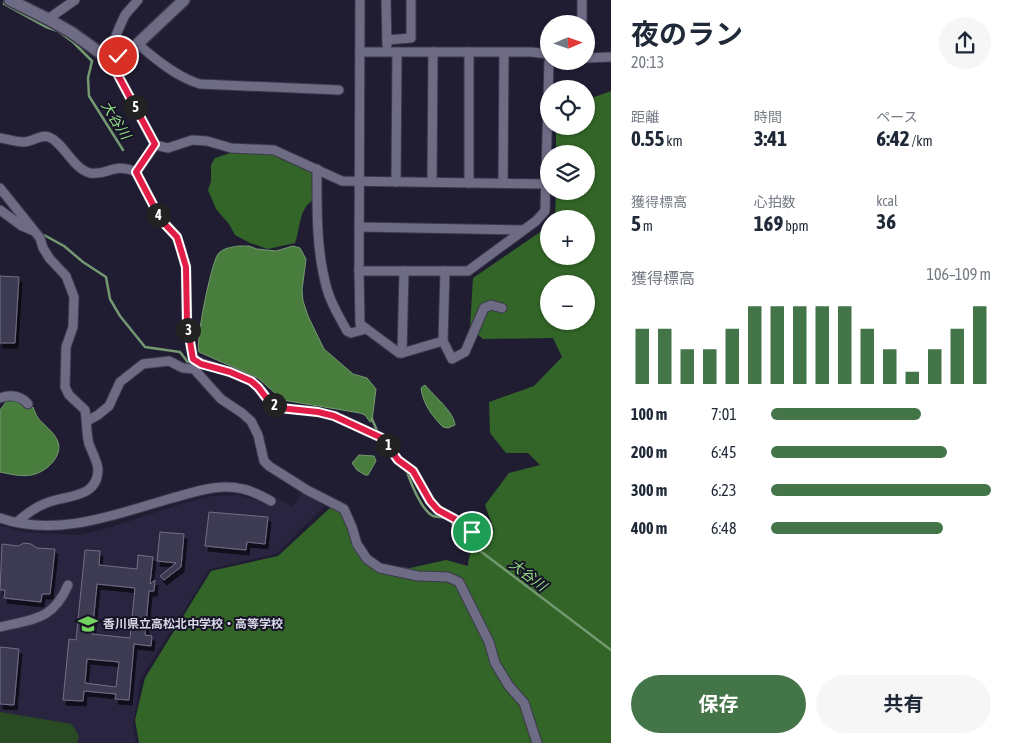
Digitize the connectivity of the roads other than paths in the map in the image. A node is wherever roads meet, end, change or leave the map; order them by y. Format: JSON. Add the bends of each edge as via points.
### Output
{"nodes":[{"id":1,"x":10,"y":0,"type":"edge"},
{"id":2,"x":75,"y":0,"type":"edge"},
{"id":3,"x":138,"y":0,"type":"edge"},
{"id":4,"x":184,"y":0,"type":"edge"},
{"id":5,"x":360,"y":0,"type":"edge"},
{"id":6,"x":386,"y":0,"type":"edge"},
{"id":7,"x":411,"y":0,"type":"edge"},
{"id":8,"x":582,"y":0,"type":"edge"},
{"id":9,"x":582,"y":15,"type":"edge"},
{"id":10,"x":48,"y":19,"type":"junction"},
{"id":11,"x":387,"y":40,"type":"junction"},
{"id":12,"x":138,"y":44,"type":"junction"},
{"id":13,"x":360,"y":52,"type":"junction"},
{"id":14,"x":387,"y":52,"type":"junction"},
{"id":15,"x":397,"y":52,"type":"junction"},
{"id":16,"x":432,"y":52,"type":"junction"},
{"id":17,"x":469,"y":52,"type":"junction"},
{"id":18,"x":504,"y":52,"type":"junction"},
{"id":19,"x":540,"y":54,"type":"edge"},
{"id":20,"x":111,"y":56,"type":"junction"},
{"id":21,"x":611,"y":57,"type":"edge"},
{"id":22,"x":595,"y":58,"type":"edge"},
{"id":23,"x":549,"y":70,"type":"edge"},
{"id":24,"x":339,"y":90,"type":"dead end"},
{"id":25,"x":0,"y":138,"type":"edge"},
{"id":26,"x":155,"y":144,"type":"junction"},
{"id":27,"x":547,"y":145,"type":"edge"},
{"id":28,"x":317,"y":170,"type":"junction"},
{"id":29,"x":136,"y":172,"type":"junction"},
{"id":30,"x":359,"y":181,"type":"junction"},
{"id":31,"x":396,"y":182,"type":"junction"},
{"id":32,"x":432,"y":182,"type":"junction"},
{"id":33,"x":469,"y":183,"type":"junction"},
{"id":34,"x":503,"y":183,"type":"junction"},
{"id":35,"x":540,"y":184,"type":"edge"},
{"id":36,"x":0,"y":188,"type":"edge"},
{"id":37,"x":545,"y":200,"type":"edge"},
{"id":38,"x":0,"y":210,"type":"edge"},
{"id":39,"x":359,"y":227,"type":"junction"},
{"id":40,"x":523,"y":230,"type":"junction"},
{"id":41,"x":35,"y":231,"type":"junction"},
{"id":42,"x":359,"y":271,"type":"junction"},
{"id":43,"x":404,"y":271,"type":"junction"},
{"id":44,"x":445,"y":271,"type":"junction"},
{"id":45,"x":502,"y":308,"type":"dead end"},
{"id":46,"x":366,"y":329,"type":"junction"},
{"id":47,"x":443,"y":341,"type":"junction"},
{"id":48,"x":402,"y":353,"type":"junction"},
{"id":49,"x":193,"y":359,"type":"junction"},
{"id":50,"x":194,"y":369,"type":"junction"},
{"id":51,"x":0,"y":398,"type":"edge"},
{"id":52,"x":28,"y":404,"type":"dead end"},
{"id":53,"x":87,"y":421,"type":"junction"},
{"id":54,"x":271,"y":502,"type":"dead end"},
{"id":55,"x":0,"y":518,"type":"edge"},
{"id":56,"x":17,"y":522,"type":"junction"},
{"id":57,"x":484,"y":532,"type":"dead end"},
{"id":58,"x":68,"y":585,"type":"dead end"},
{"id":59,"x":0,"y":627,"type":"edge"},
{"id":60,"x":537,"y":743,"type":"edge"}],
"edges":[{"from":1,"to":10,"type":"street"},
{"from":2,"to":10,"type":"street"},
{"from":3,"to":20,"type":"street","via":[[119,28]]},
{"from":4,"to":12,"type":"street"},
{"from":5,"to":13,"type":"street"},
{"from":6,"to":11,"type":"street"},
{"from":7,"to":11,"type":"street","via":[[411,38]]},
{"from":8,"to":9,"type":"street"},
{"from":10,"to":20,"type":"street","via":[[99,52]]},
{"from":11,"to":14,"type":"street"},
{"from":12,"to":20,"type":"street","via":[[118,56]]},
{"from":12,"to":24,"type":"street","via":[[187,80],[200,84]]},
{"from":13,"to":14,"type":"street"},
{"from":13,"to":30,"type":"street"},
{"from":14,"to":15,"type":"street"},
{"from":15,"to":16,"type":"street"},
{"from":15,"to":31,"type":"street"},
{"from":16,"to":17,"type":"street"},
{"from":16,"to":32,"type":"street"},
{"from":17,"to":18,"type":"street"},
{"from":17,"to":33,"type":"street"},
{"from":18,"to":19,"type":"street"},
{"from":18,"to":34,"type":"street"},
{"from":20,"to":26,"type":"street","via":[[112,64]]},
{"from":21,"to":22,"type":"street"},
{"from":23,"to":27,"type":"street"},
{"from":25,"to":29,"type":"street","via":[[24,142],[43,136],[52,138],[80,168],[89,173],[122,167]]},
{"from":26,"to":28,"type":"street","via":[[168,148],[192,140],[231,148],[274,150]]},
{"from":26,"to":29,"type":"street"},
{"from":28,"to":30,"type":"street","via":[[342,181]]},
{"from":28,"to":46,"type":"street","via":[[317,232],[328,291],[346,331]]},
{"from":29,"to":49,"type":"street","via":[[161,220],[177,237],[181,250],[186,267],[187,324]]},
{"from":30,"to":31,"type":"street"},
{"from":30,"to":39,"type":"street"},
{"from":31,"to":32,"type":"street"},
{"from":32,"to":33,"type":"street"},
{"from":33,"to":34,"type":"street"},
{"from":34,"to":35,"type":"street"},
{"from":36,"to":41,"type":"street"},
{"from":37,"to":40,"type":"street","via":[[545,211]]},
{"from":38,"to":41,"type":"street"},
{"from":39,"to":40,"type":"street"},
{"from":39,"to":42,"type":"street"},
{"from":40,"to":44,"type":"street","via":[[468,271]]},
{"from":41,"to":53,"type":"street","via":[[50,259],[66,276],[74,297],[73,326],[66,347],[65,387],[85,410]]},
{"from":42,"to":43,"type":"street"},
{"from":42,"to":46,"type":"street","via":[[360,324]]},
{"from":43,"to":44,"type":"street"},
{"from":43,"to":48,"type":"street"},
{"from":44,"to":47,"type":"street"},
{"from":45,"to":47,"type":"street","via":[[491,305],[484,308],[465,352],[452,359]]},
{"from":46,"to":48,"type":"street"},
{"from":47,"to":48,"type":"street"},
{"from":49,"to":50,"type":"street"},
{"from":49,"to":57,"type":"street","via":[[251,381],[271,404],[280,408],[334,416],[382,438],[398,460],[413,471],[438,510],[472,532]]},
{"from":50,"to":53,"type":"street","via":[[182,368],[169,361],[143,364],[120,382],[109,406]]},
{"from":50,"to":60,"type":"street","via":[[221,399],[250,421],[258,435],[264,461],[269,466],[344,509],[357,544],[367,559],[380,568],[418,576],[448,577],[459,582],[489,642],[495,663],[524,703]]},
{"from":51,"to":52,"type":"street","via":[[12,395]]},
{"from":53,"to":56,"type":"street","via":[[90,445],[98,467],[95,483],[81,495],[49,501]]},
{"from":54,"to":56,"type":"street","via":[[242,488],[206,488],[84,522],[58,526]]},
{"from":55,"to":56,"type":"street"},
{"from":58,"to":59,"type":"street","via":[[56,607],[50,611],[37,619]]}]}
